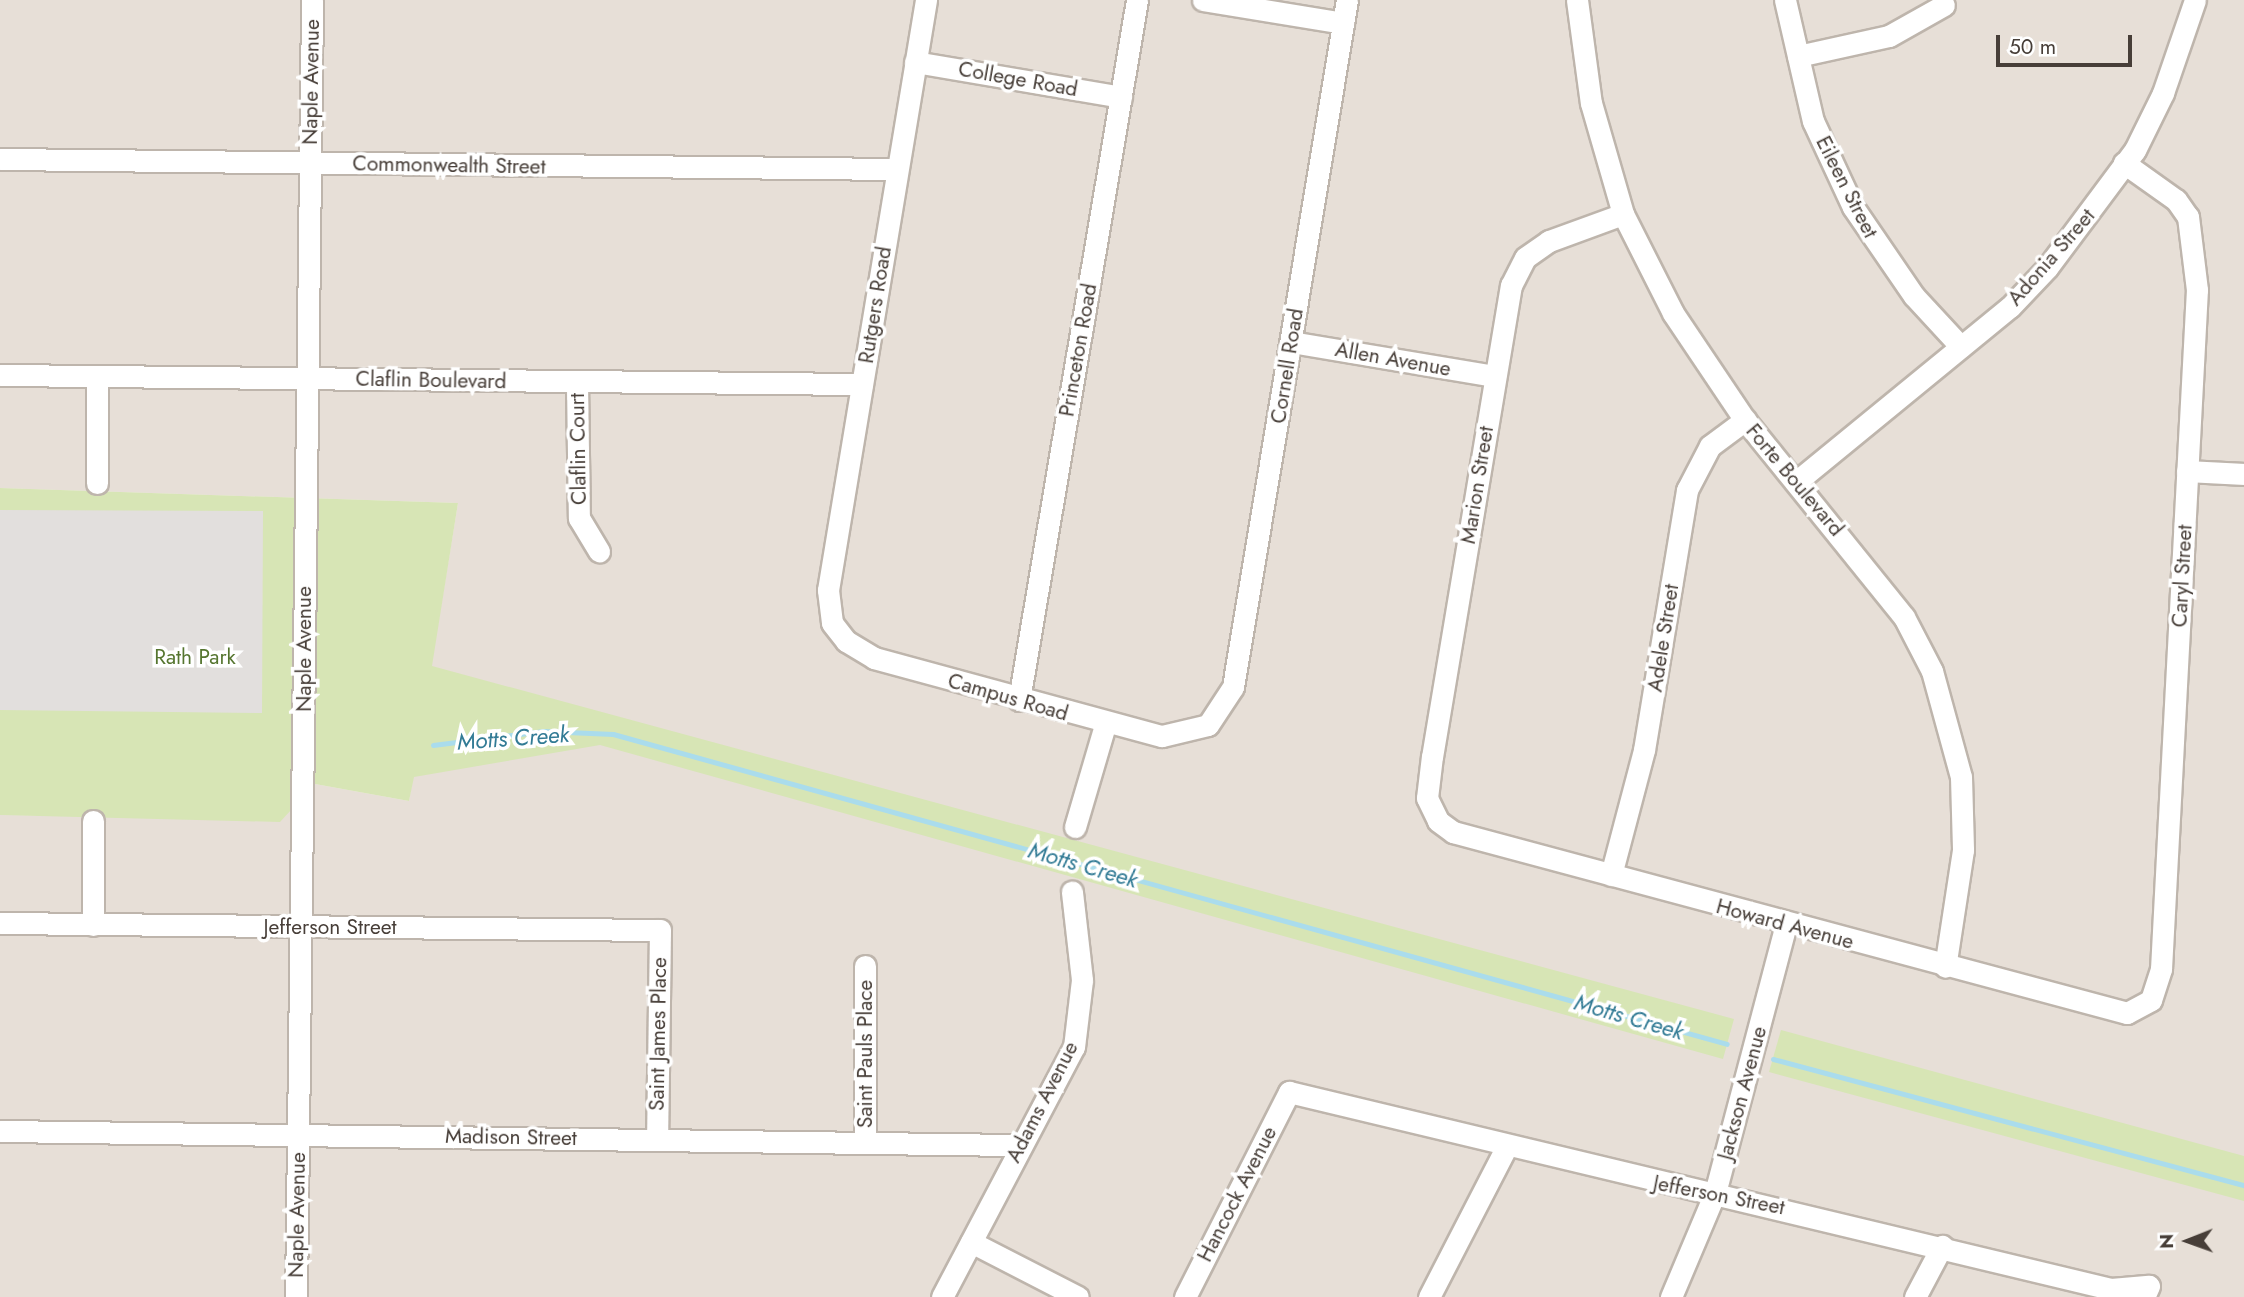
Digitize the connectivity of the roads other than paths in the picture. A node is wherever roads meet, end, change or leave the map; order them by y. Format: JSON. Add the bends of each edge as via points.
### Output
{"nodes":[{"id":1,"x":312,"y":0,"type":"edge"},
{"id":2,"x":926,"y":0,"type":"edge"},
{"id":3,"x":1137,"y":0,"type":"edge"},
{"id":4,"x":1203,"y":0,"type":"edge"},
{"id":5,"x":1347,"y":0,"type":"edge"},
{"id":6,"x":1577,"y":0,"type":"edge"},
{"id":7,"x":1785,"y":0,"type":"edge"},
{"id":8,"x":2195,"y":0,"type":"edge"},
{"id":9,"x":1944,"y":5,"type":"dead end"},
{"id":10,"x":1343,"y":23,"type":"junction"},
{"id":11,"x":1798,"y":56,"type":"junction"},
{"id":12,"x":915,"y":62,"type":"junction"},
{"id":13,"x":1121,"y":97,"type":"junction"},
{"id":14,"x":0,"y":159,"type":"edge"},
{"id":15,"x":310,"y":163,"type":"junction"},
{"id":16,"x":2124,"y":163,"type":"junction"},
{"id":17,"x":897,"y":169,"type":"junction"},
{"id":18,"x":1623,"y":214,"type":"junction"},
{"id":19,"x":1291,"y":342,"type":"junction"},
{"id":20,"x":1961,"y":347,"type":"junction"},
{"id":21,"x":0,"y":374,"type":"edge"},
{"id":22,"x":97,"y":376,"type":"junction"},
{"id":23,"x":1495,"y":376,"type":"junction"},
{"id":24,"x":308,"y":378,"type":"junction"},
{"id":25,"x":577,"y":382,"type":"junction"},
{"id":26,"x":862,"y":384,"type":"junction"},
{"id":27,"x":1745,"y":420,"type":"junction"},
{"id":28,"x":2187,"y":471,"type":"junction"},
{"id":29,"x":2244,"y":474,"type":"edge"},
{"id":30,"x":1796,"y":482,"type":"junction"},
{"id":31,"x":97,"y":483,"type":"dead end"},
{"id":32,"x":599,"y":551,"type":"dead end"},
{"id":33,"x":829,"y":610,"type":"joint"},
{"id":34,"x":1019,"y":699,"type":"junction"},
{"id":35,"x":1105,"y":725,"type":"junction"},
{"id":36,"x":1208,"y":725,"type":"joint"},
{"id":37,"x":93,"y":821,"type":"dead end"},
{"id":38,"x":1438,"y":821,"type":"joint"},
{"id":39,"x":1075,"y":827,"type":"dead end"},
{"id":40,"x":1611,"y":875,"type":"junction"},
{"id":41,"x":1072,"y":892,"type":"dead end"},
{"id":42,"x":0,"y":923,"type":"edge"},
{"id":43,"x":93,"y":925,"type":"junction"},
{"id":44,"x":1786,"y":925,"type":"junction"},
{"id":45,"x":301,"y":927,"type":"junction"},
{"id":46,"x":660,"y":930,"type":"joint"},
{"id":47,"x":865,"y":966,"type":"dead end"},
{"id":48,"x":1945,"y":967,"type":"junction"},
{"id":49,"x":2135,"y":1011,"type":"joint"},
{"id":50,"x":1289,"y":1092,"type":"joint"},
{"id":51,"x":0,"y":1131,"type":"edge"},
{"id":52,"x":298,"y":1135,"type":"junction"},
{"id":53,"x":657,"y":1139,"type":"junction"},
{"id":54,"x":865,"y":1142,"type":"junction"},
{"id":55,"x":1021,"y":1144,"type":"junction"},
{"id":56,"x":1507,"y":1146,"type":"junction"},
{"id":57,"x":1715,"y":1193,"type":"junction"},
{"id":58,"x":971,"y":1242,"type":"junction"},
{"id":59,"x":1942,"y":1247,"type":"junction"},
{"id":60,"x":2147,"y":1292,"type":"edge"},
{"id":61,"x":296,"y":1297,"type":"edge"},
{"id":62,"x":943,"y":1297,"type":"edge"},
{"id":63,"x":1079,"y":1297,"type":"edge"},
{"id":64,"x":1185,"y":1297,"type":"edge"},
{"id":65,"x":1429,"y":1297,"type":"edge"},
{"id":66,"x":1671,"y":1297,"type":"edge"},
{"id":67,"x":1915,"y":1297,"type":"edge"}],
"edges":[{"from":1,"to":15,"type":"street","name":"Naple Avenue"},
{"from":2,"to":12,"type":"street","name":"Rutgers Road"},
{"from":3,"to":13,"type":"street","name":"Princeton Road"},
{"from":4,"to":10,"type":"street"},
{"from":5,"to":10,"type":"street","name":"Cornell Road"},
{"from":6,"to":18,"type":"street","name":"Forte Boulevard","via":[[1591,103]]},
{"from":7,"to":11,"type":"street","name":"Eileen Street"},
{"from":8,"to":16,"type":"street","name":"Adonia Street","via":[[2163,93]]},
{"from":9,"to":11,"type":"street","via":[[1889,36]]},
{"from":10,"to":19,"type":"street","name":"Cornell Road"},
{"from":11,"to":20,"type":"street","name":"Eileen Street","via":[[1814,121],[1853,207],[1914,296]]},
{"from":12,"to":13,"type":"street","name":"College Road"},
{"from":12,"to":17,"type":"street","name":"Rutgers Road"},
{"from":13,"to":34,"type":"street","name":"Princeton Road"},
{"from":14,"to":15,"type":"street","name":"Commonwealth Street"},
{"from":15,"to":17,"type":"street","name":"Commonwealth Street"},
{"from":15,"to":24,"type":"street","name":"Naple Avenue"},
{"from":16,"to":20,"type":"street","name":"Adonia Street","via":[[2048,268]]},
{"from":16,"to":28,"type":"street","name":"Caryl Street","via":[[2176,200],[2195,237]]},
{"from":17,"to":26,"type":"street","name":"Rutgers Road"},
{"from":18,"to":23,"type":"street","name":"Marion Street","via":[[1549,241],[1525,258],[1511,285]]},
{"from":18,"to":27,"type":"street","name":"Forte Boulevard","via":[[1673,313]]},
{"from":19,"to":23,"type":"street","name":"Allen Avenue"},
{"from":19,"to":36,"type":"street","name":"Cornell Road","via":[[1233,687]]},
{"from":20,"to":30,"type":"street","name":"Adonia Street"},
{"from":21,"to":22,"type":"street","name":"Claflin Boulevard"},
{"from":22,"to":24,"type":"street","name":"Claflin Boulevard"},
{"from":22,"to":31,"type":"street"},
{"from":23,"to":38,"type":"street","name":"Marion Street","via":[[1432,756],[1427,798]]},
{"from":24,"to":25,"type":"street","name":"Claflin Boulevard"},
{"from":24,"to":45,"type":"street","name":"Naple Avenue"},
{"from":25,"to":26,"type":"street","name":"Claflin Boulevard"},
{"from":25,"to":32,"type":"street","name":"Claflin Court","via":[[579,518]]},
{"from":26,"to":33,"type":"street","name":"Rutgers Road"},
{"from":27,"to":30,"type":"street","name":"Forte Boulevard"},
{"from":27,"to":40,"type":"street","name":"Adele Street","via":[[1710,446],[1687,490],[1644,750]]},
{"from":28,"to":29,"type":"street"},
{"from":28,"to":49,"type":"street","name":"Caryl Street","via":[[2161,969],[2151,1000]]},
{"from":30,"to":48,"type":"street","name":"Forte Boulevard","via":[[1904,617],[1950,721],[1961,777],[1963,850]]},
{"from":33,"to":34,"type":"street","name":"Campus Road","via":[[837,633],[874,658]]},
{"from":34,"to":35,"type":"street","name":"Campus Road"},
{"from":35,"to":36,"type":"street","name":"Campus Road","via":[[1162,736]]},
{"from":35,"to":39,"type":"street"},
{"from":37,"to":43,"type":"street"},
{"from":38,"to":40,"type":"street","name":"Howard Avenue","via":[[1452,832]]},
{"from":40,"to":44,"type":"street","name":"Howard Avenue"},
{"from":41,"to":55,"type":"street","name":"Adams Avenue","via":[[1082,1010],[1073,1046]]},
{"from":42,"to":43,"type":"street","name":"Jefferson Street"},
{"from":43,"to":45,"type":"street","name":"Jefferson Street"},
{"from":44,"to":48,"type":"street","name":"Howard Avenue"},
{"from":44,"to":57,"type":"street","name":"Jackson Avenue"},
{"from":45,"to":46,"type":"street","name":"Jefferson Street"},
{"from":45,"to":52,"type":"street","name":"Naple Avenue"},
{"from":46,"to":53,"type":"street","name":"Saint James Place"},
{"from":47,"to":54,"type":"street","name":"Saint Pauls Place"},
{"from":48,"to":49,"type":"street","name":"Howard Avenue","via":[[2103,1011]]},
{"from":50,"to":56,"type":"street","name":"Jefferson Street"},
{"from":50,"to":64,"type":"street","name":"Hancock Avenue"},
{"from":51,"to":52,"type":"street","name":"Madison Street"},
{"from":52,"to":53,"type":"street","name":"Madison Street"},
{"from":52,"to":61,"type":"street","name":"Naple Avenue"},
{"from":53,"to":54,"type":"street","name":"Madison Street"},
{"from":54,"to":55,"type":"street","name":"Madison Street"},
{"from":55,"to":58,"type":"street","name":"Adams Avenue"},
{"from":56,"to":57,"type":"street","name":"Jefferson Street"},
{"from":56,"to":65,"type":"street"},
{"from":57,"to":59,"type":"street","name":"Jefferson Street"},
{"from":57,"to":66,"type":"street","name":"Jackson Avenue"},
{"from":58,"to":62,"type":"street","name":"Adams Avenue"},
{"from":58,"to":63,"type":"street"},
{"from":59,"to":60,"type":"street","name":"Jefferson Street","via":[[2111,1289]]},
{"from":59,"to":67,"type":"street"}]}
